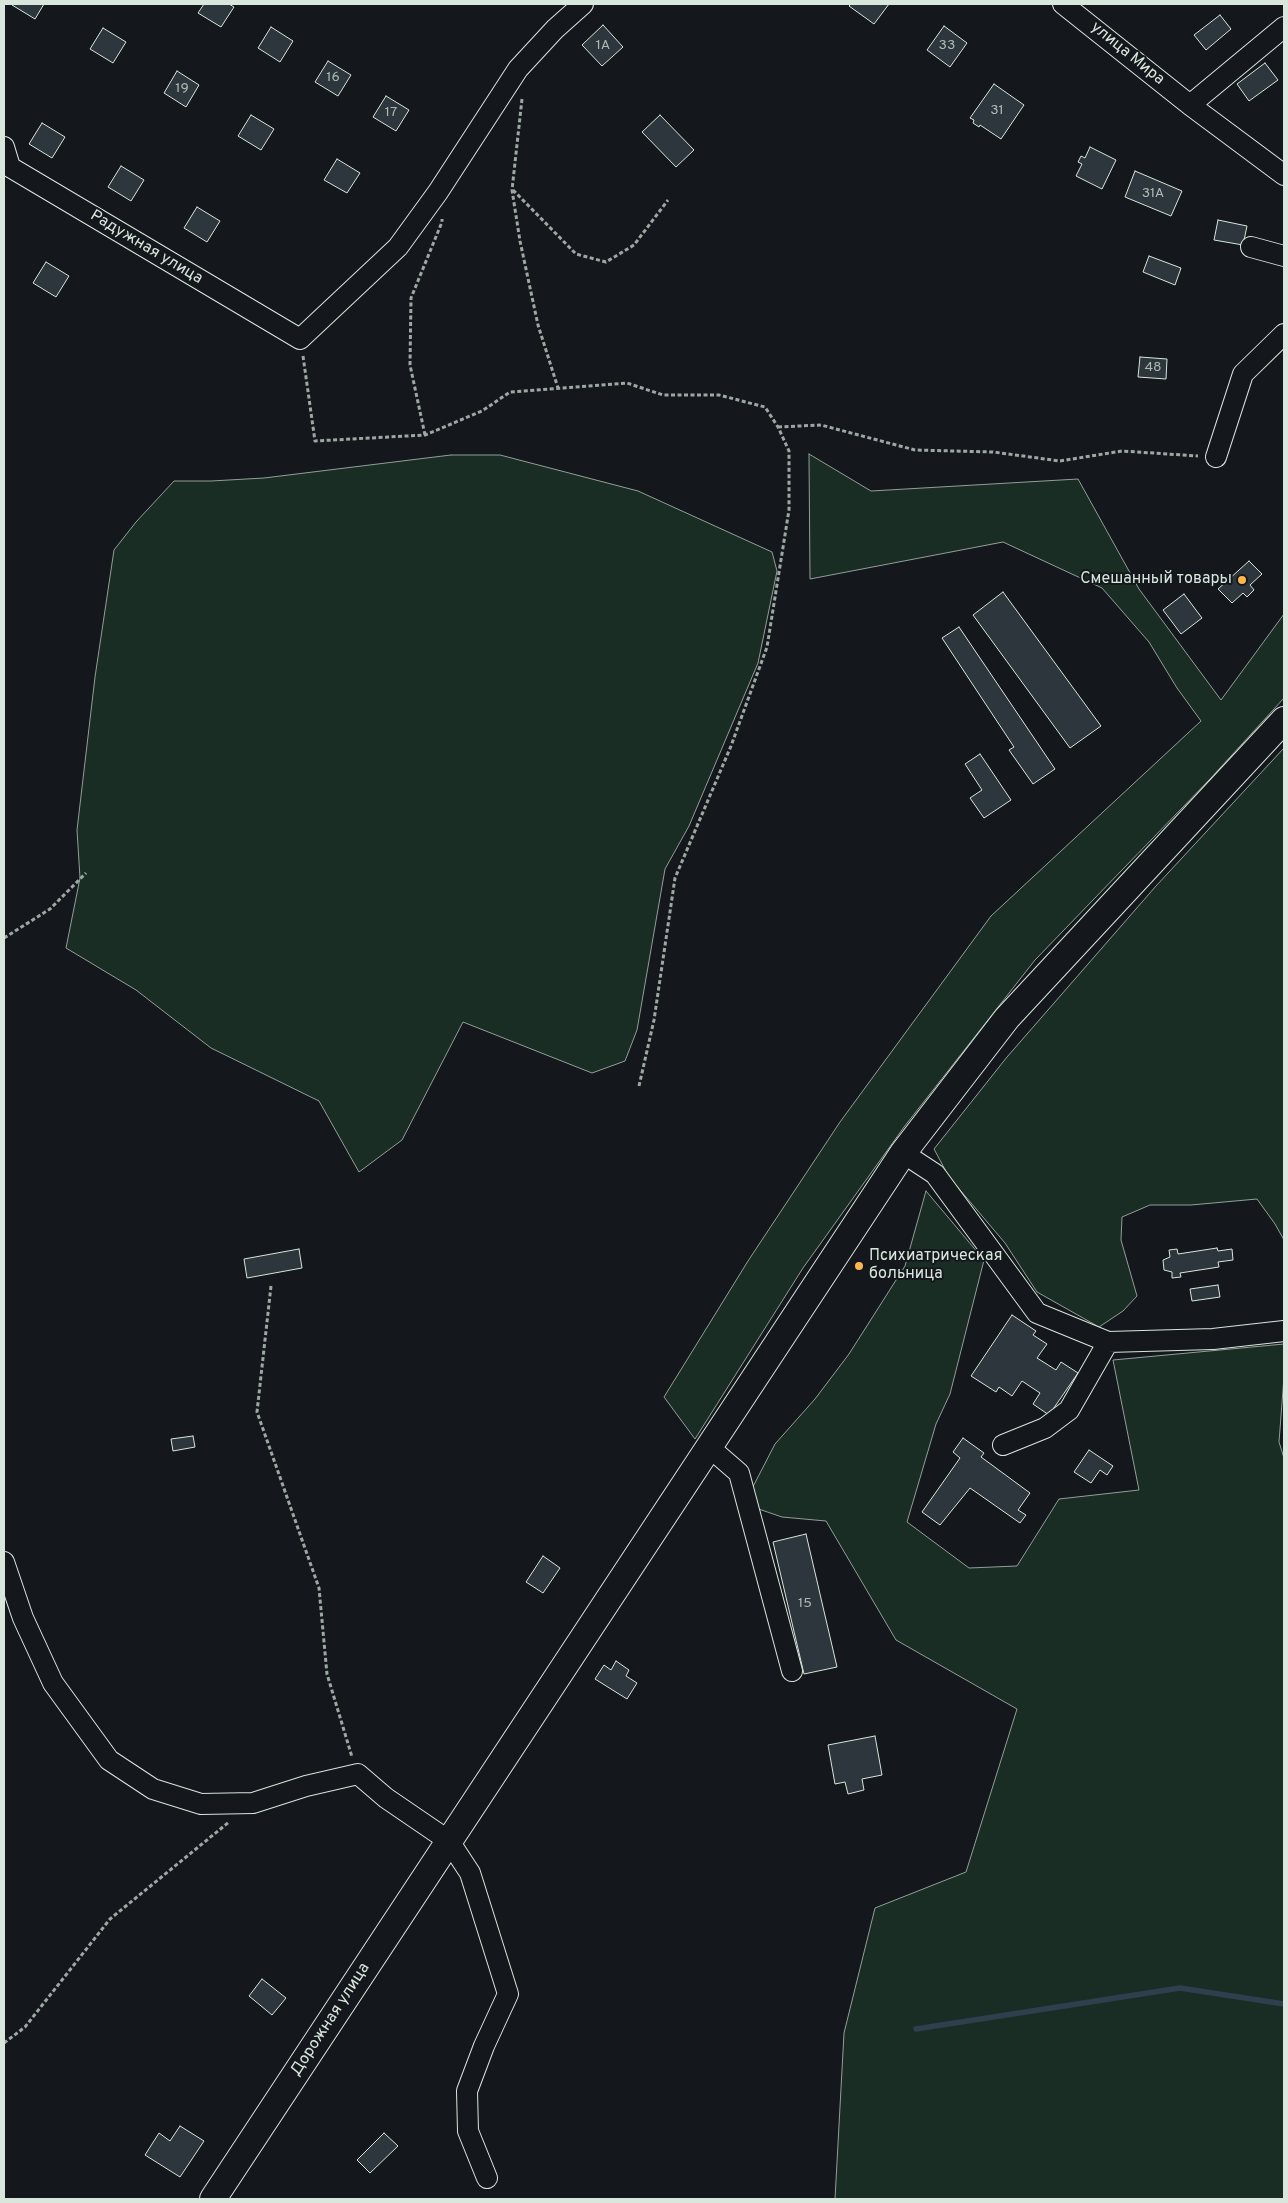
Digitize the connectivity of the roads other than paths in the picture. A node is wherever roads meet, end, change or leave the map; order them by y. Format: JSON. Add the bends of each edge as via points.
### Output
{"nodes":[{"id":1,"x":584,"y":4,"type":"edge"},
{"id":2,"x":1063,"y":4,"type":"edge"},
{"id":3,"x":1284,"y":27,"type":"edge"},
{"id":4,"x":1190,"y":105,"type":"junction"},
{"id":5,"x":4,"y":148,"type":"edge"},
{"id":6,"x":1284,"y":175,"type":"edge"},
{"id":7,"x":1251,"y":247,"type":"dead end"},
{"id":8,"x":1284,"y":256,"type":"edge"},
{"id":9,"x":1284,"y":334,"type":"edge"},
{"id":10,"x":1216,"y":457,"type":"road end"},
{"id":11,"x":1284,"y":720,"type":"edge"},
{"id":12,"x":903,"y":1153,"type":"junction"},
{"id":13,"x":1284,"y":1331,"type":"edge"},
{"id":14,"x":1108,"y":1342,"type":"junction"},
{"id":15,"x":1004,"y":1445,"type":"dead end"},
{"id":16,"x":709,"y":1447,"type":"junction"},
{"id":17,"x":4,"y":1562,"type":"edge"},
{"id":18,"x":792,"y":1672,"type":"dead end"},
{"id":19,"x":449,"y":1841,"type":"junction"},
{"id":20,"x":487,"y":2178,"type":"dead end"},
{"id":21,"x":213,"y":2199,"type":"edge"}],
"edges":[{"from":1,"to":5,"type":"street","name":"Радужная улица","via":[[555,29],[518,69],[398,247],[300,339],[10,167]]},
{"from":2,"to":4,"type":"street","name":"улица Мира"},
{"from":3,"to":4,"type":"street"},
{"from":4,"to":6,"type":"street","name":"улица Мира"},
{"from":7,"to":8,"type":"street"},
{"from":9,"to":10,"type":"street","via":[[1244,374]]},
{"from":11,"to":12,"type":"main road","name":"Дорожная улица","via":[[1007,1018]]},
{"from":12,"to":14,"type":"street","via":[[935,1174],[1037,1313]]},
{"from":12,"to":16,"type":"main road","name":"Дорожная улица"},
{"from":13,"to":14,"type":"street","via":[[1213,1339]]},
{"from":14,"to":15,"type":"street","via":[[1069,1410],[1045,1428]]},
{"from":16,"to":18,"type":"street","via":[[739,1473]]},
{"from":16,"to":19,"type":"main road","name":"Дорожная улица"},
{"from":17,"to":19,"type":"street","via":[[23,1618],[53,1683],[109,1760],[153,1789],[201,1804],[253,1803],[358,1774],[386,1798]]},
{"from":19,"to":20,"type":"street","via":[[470,1873],[508,1994],[467,2092],[468,2131]]},
{"from":19,"to":21,"type":"main road","name":"Дорожная улица"}]}
